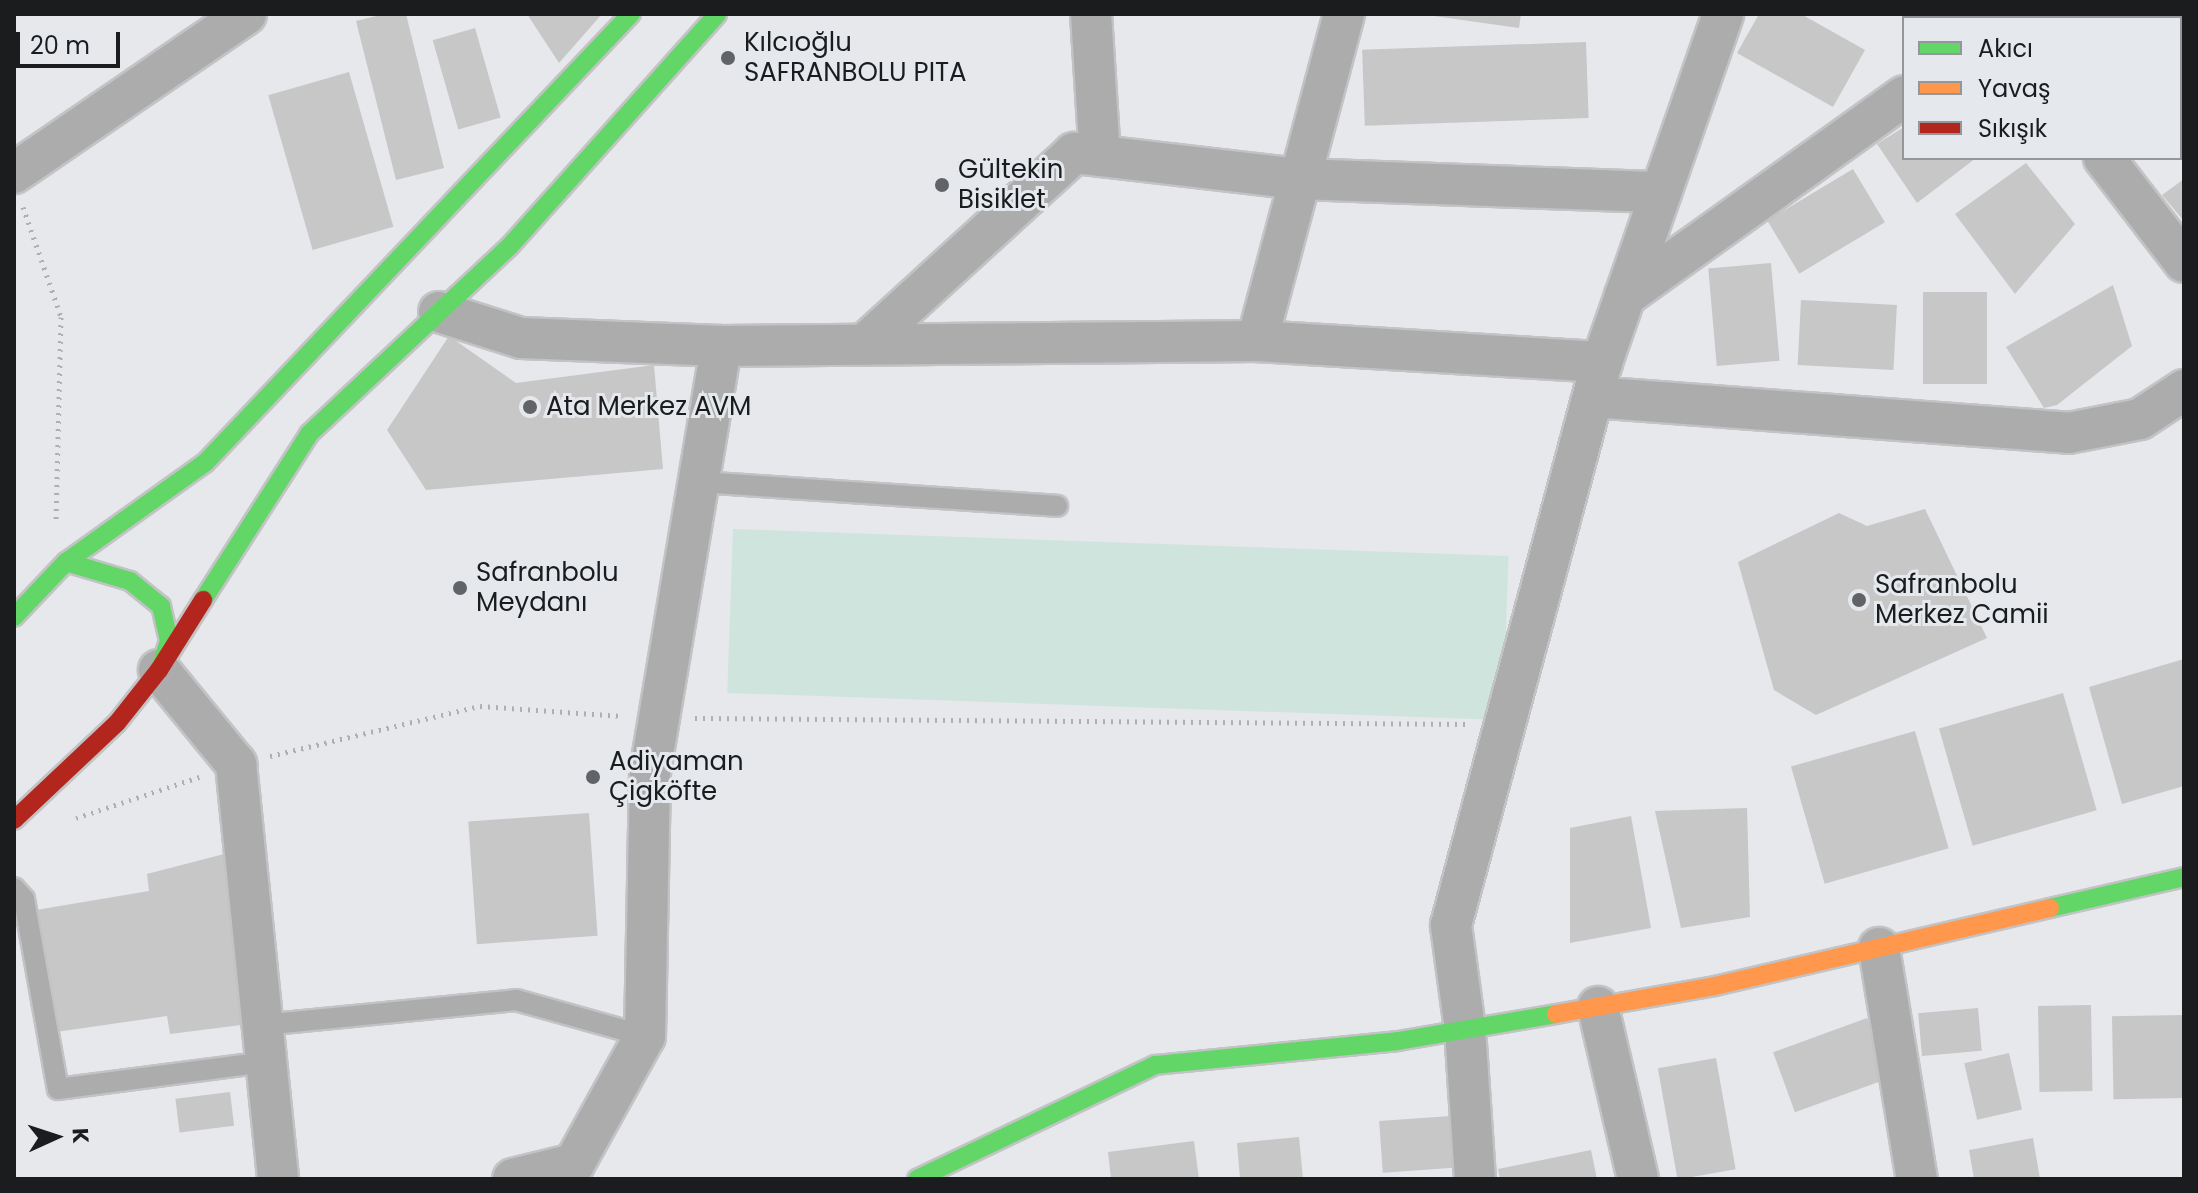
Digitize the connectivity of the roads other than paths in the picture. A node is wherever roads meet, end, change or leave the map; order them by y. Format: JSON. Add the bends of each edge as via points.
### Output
{"nodes":[{"id":1,"x":246,"y":14,"type":"edge"},
{"id":2,"x":631,"y":14,"type":"edge"},
{"id":3,"x":717,"y":14,"type":"edge"},
{"id":4,"x":1091,"y":14,"type":"edge"},
{"id":5,"x":1344,"y":14,"type":"edge"},
{"id":6,"x":1723,"y":14,"type":"edge"},
{"id":7,"x":1902,"y":97,"type":"edge"},
{"id":8,"x":1100,"y":156,"type":"junction"},
{"id":9,"x":2106,"y":160,"type":"edge"},
{"id":10,"x":1300,"y":179,"type":"junction"},
{"id":11,"x":16,"y":183,"type":"edge"},
{"id":12,"x":1661,"y":192,"type":"junction"},
{"id":13,"x":2184,"y":262,"type":"edge"},
{"id":14,"x":1625,"y":296,"type":"junction"},
{"id":15,"x":439,"y":312,"type":"junction"},
{"id":16,"x":1257,"y":341,"type":"junction"},
{"id":17,"x":865,"y":344,"type":"junction"},
{"id":18,"x":721,"y":346,"type":"junction"},
{"id":19,"x":1597,"y":380,"type":"junction"},
{"id":20,"x":2184,"y":390,"type":"edge"},
{"id":21,"x":698,"y":482,"type":"junction"},
{"id":22,"x":1057,"y":506,"type":"dead end"},
{"id":23,"x":66,"y":562,"type":"junction"},
{"id":24,"x":14,"y":596,"type":"edge"},
{"id":25,"x":14,"y":617,"type":"edge"},
{"id":26,"x":159,"y":670,"type":"junction"},
{"id":27,"x":14,"y":820,"type":"edge"},
{"id":28,"x":2184,"y":877,"type":"edge"},
{"id":29,"x":14,"y":888,"type":"edge"},
{"id":30,"x":1879,"y":948,"type":"junction"},
{"id":31,"x":1598,"y":1007,"type":"junction"},
{"id":32,"x":1465,"y":1029,"type":"junction"},
{"id":33,"x":645,"y":1036,"type":"junction"},
{"id":34,"x":264,"y":1044,"type":"junction"},
{"id":35,"x":958,"y":1170,"type":"edge"},
{"id":36,"x":575,"y":1172,"type":"edge"},
{"id":37,"x":278,"y":1179,"type":"edge"},
{"id":38,"x":513,"y":1179,"type":"edge"},
{"id":39,"x":917,"y":1179,"type":"edge"},
{"id":40,"x":1475,"y":1179,"type":"edge"},
{"id":41,"x":1638,"y":1179,"type":"edge"},
{"id":42,"x":1917,"y":1179,"type":"edge"}],
"edges":[{"from":1,"to":11,"type":"street"},
{"from":2,"to":23,"type":"street","via":[[205,463]]},
{"from":3,"to":15,"type":"street","via":[[509,247]]},
{"from":4,"to":8,"type":"street"},
{"from":5,"to":10,"type":"street"},
{"from":6,"to":12,"type":"street"},
{"from":7,"to":14,"type":"street"},
{"from":8,"to":10,"type":"street"},
{"from":8,"to":17,"type":"street","via":[[1074,153]]},
{"from":9,"to":13,"type":"street"},
{"from":10,"to":12,"type":"street"},
{"from":10,"to":16,"type":"street"},
{"from":12,"to":14,"type":"street"},
{"from":14,"to":19,"type":"street"},
{"from":15,"to":18,"type":"street","via":[[521,338]]},
{"from":15,"to":26,"type":"street","via":[[309,434]]},
{"from":16,"to":17,"type":"street"},
{"from":16,"to":19,"type":"street"},
{"from":17,"to":18,"type":"street"},
{"from":18,"to":21,"type":"street"},
{"from":19,"to":20,"type":"street","via":[[2069,433],[2140,419]]},
{"from":19,"to":32,"type":"street","via":[[1451,925]]},
{"from":21,"to":22,"type":"lane"},
{"from":21,"to":33,"type":"street","via":[[650,772]]},
{"from":23,"to":24,"type":"street"},
{"from":23,"to":25,"type":"street"},
{"from":23,"to":26,"type":"street","via":[[130,581],[161,606],[169,641]]},
{"from":26,"to":27,"type":"street","via":[[117,723]]},
{"from":26,"to":34,"type":"street","via":[[236,764]]},
{"from":28,"to":30,"type":"street"},
{"from":29,"to":34,"type":"lane","via":[[24,899],[58,1089]]},
{"from":30,"to":31,"type":"street"},
{"from":30,"to":42,"type":"street"},
{"from":31,"to":32,"type":"street"},
{"from":31,"to":41,"type":"street"},
{"from":32,"to":35,"type":"street","via":[[1398,1041],[1155,1065]]},
{"from":32,"to":40,"type":"street"},
{"from":33,"to":34,"type":"lane","via":[[516,1000]]},
{"from":33,"to":36,"type":"street"},
{"from":34,"to":37,"type":"street"},
{"from":35,"to":39,"type":"street"},
{"from":36,"to":38,"type":"street"}]}
